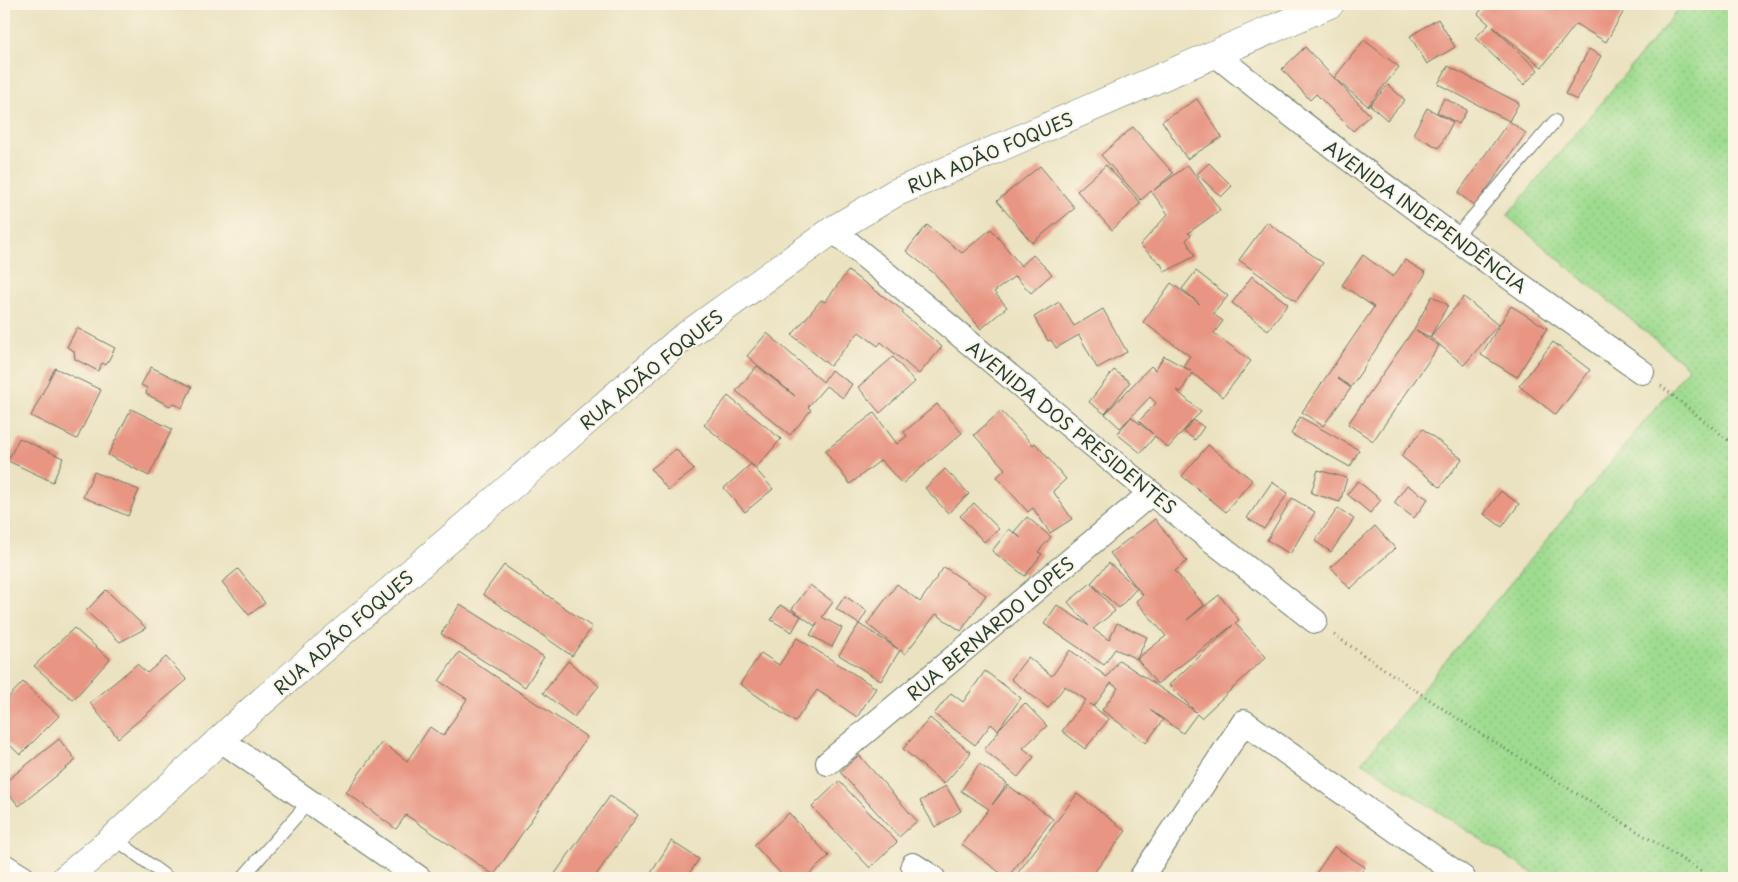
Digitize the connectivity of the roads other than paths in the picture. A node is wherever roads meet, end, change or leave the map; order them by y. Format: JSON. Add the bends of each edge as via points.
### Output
{"nodes":[{"id":1,"x":1330,"y":4,"type":"edge"},
{"id":2,"x":1215,"y":54,"type":"junction"},
{"id":3,"x":1555,"y":121,"type":"dead end"},
{"id":4,"x":833,"y":230,"type":"junction"},
{"id":5,"x":1454,"y":238,"type":"junction"},
{"id":6,"x":1642,"y":372,"type":"road end"},
{"id":7,"x":1151,"y":493,"type":"junction"},
{"id":8,"x":1315,"y":621,"type":"road end"},
{"id":9,"x":221,"y":740,"type":"junction"},
{"id":10,"x":828,"y":763,"type":"dead end"},
{"id":11,"x":308,"y":802,"type":"junction"},
{"id":12,"x":114,"y":838,"type":"junction"},
{"id":13,"x":913,"y":865,"type":"dead end"},
{"id":14,"x":4,"y":866,"type":"edge"},
{"id":15,"x":23,"y":878,"type":"edge"},
{"id":16,"x":66,"y":878,"type":"edge"},
{"id":17,"x":168,"y":878,"type":"edge"},
{"id":18,"x":242,"y":878,"type":"edge"},
{"id":19,"x":419,"y":878,"type":"edge"},
{"id":20,"x":933,"y":878,"type":"edge"},
{"id":21,"x":1141,"y":878,"type":"edge"},
{"id":22,"x":1463,"y":878,"type":"edge"}],
"edges":[{"from":1,"to":2,"type":"main road","name":"RUA ADÃO FOQUES"},
{"from":2,"to":4,"type":"main road","name":"RUA ADÃO FOQUES","via":[[895,193]]},
{"from":2,"to":5,"type":"street","name":"AVENIDA INDEPENDÊNCIA"},
{"from":3,"to":5,"type":"lane"},
{"from":4,"to":7,"type":"street","name":"AVENIDA DOS PRESIDENTES"},
{"from":4,"to":9,"type":"main road","name":"RUA ADÃO FOQUES","via":[[680,340]]},
{"from":5,"to":6,"type":"street","name":"AVENIDA INDEPENDÊNCIA"},
{"from":7,"to":8,"type":"street","name":"AVENIDA DOS PRESIDENTES"},
{"from":7,"to":10,"type":"street","name":"RUA BERNARDO LOPES"},
{"from":9,"to":11,"type":"street"},
{"from":9,"to":12,"type":"main road","name":"RUA ADÃO FOQUES"},
{"from":11,"to":18,"type":"lane"},
{"from":11,"to":19,"type":"street"},
{"from":12,"to":16,"type":"main road","name":"RUA ADÃO FOQUES"},
{"from":12,"to":17,"type":"lane"},
{"from":13,"to":20,"type":"street"},
{"from":14,"to":15,"type":"street"},
{"from":21,"to":22,"type":"street","via":[[1244,722]]}]}
